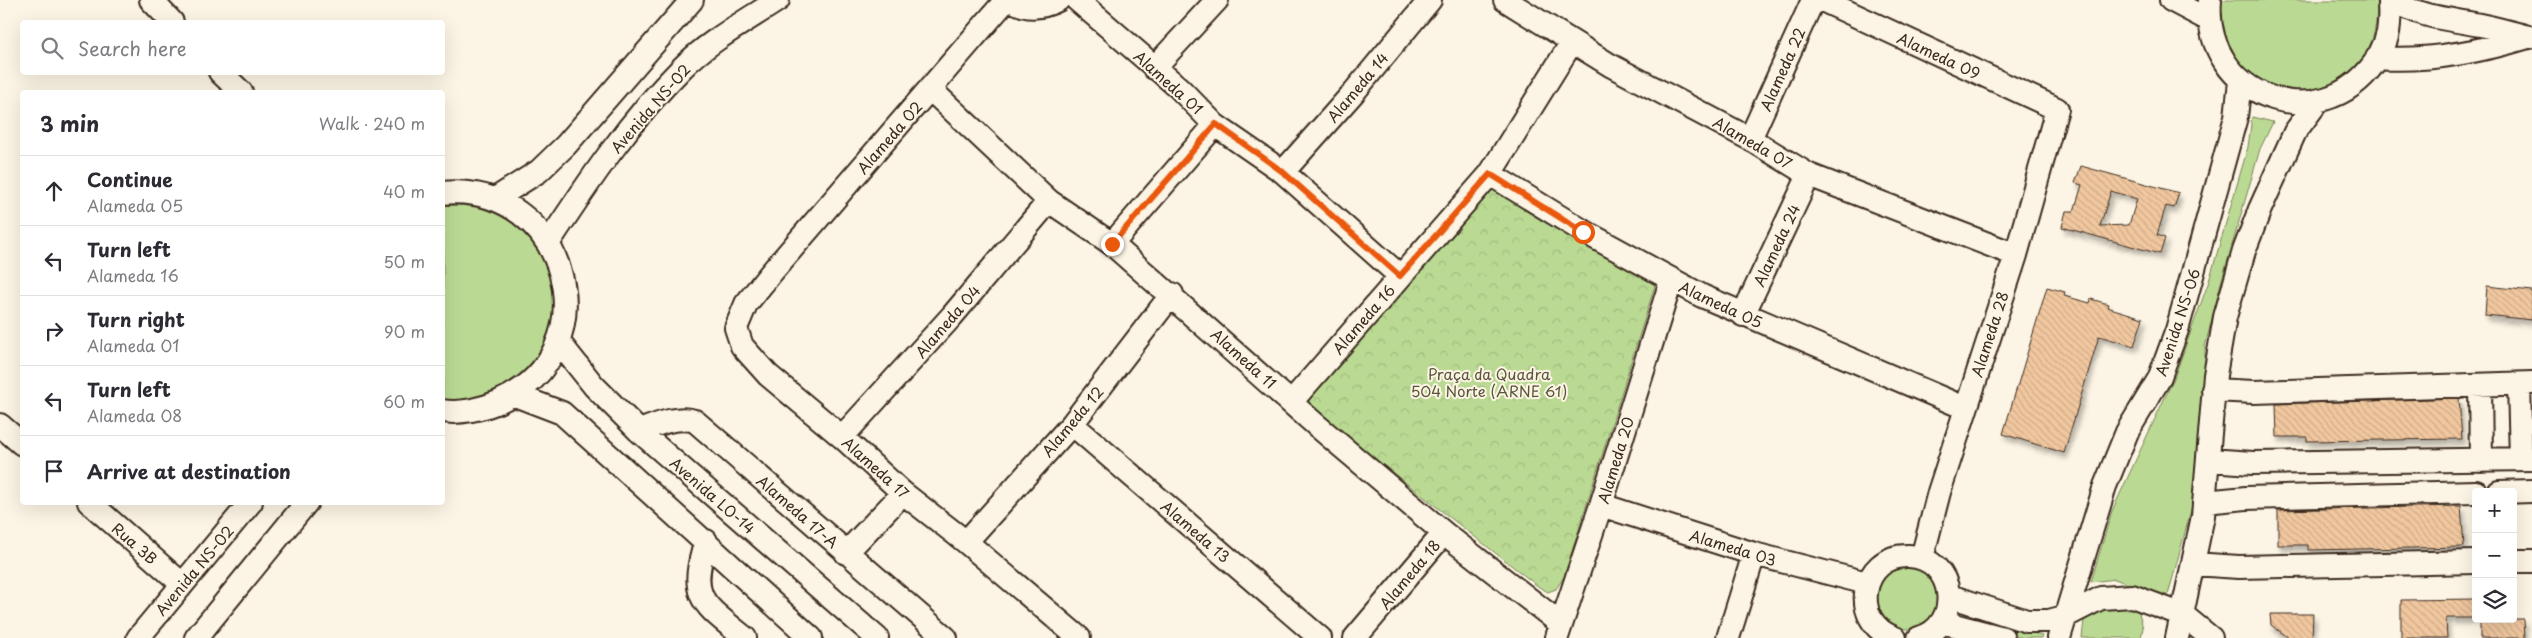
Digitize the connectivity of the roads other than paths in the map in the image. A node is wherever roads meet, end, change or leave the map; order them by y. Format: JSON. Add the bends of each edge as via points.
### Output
{"nodes":[{"id":1,"x":151,"y":0,"type":"edge"},
{"id":2,"x":692,"y":0,"type":"edge"},
{"id":3,"x":778,"y":0,"type":"edge"},
{"id":4,"x":1006,"y":0,"type":"edge"},
{"id":5,"x":1012,"y":0,"type":"edge"},
{"id":6,"x":1058,"y":0,"type":"edge"},
{"id":7,"x":1077,"y":0,"type":"edge"},
{"id":8,"x":1217,"y":0,"type":"edge"},
{"id":9,"x":1430,"y":0,"type":"edge"},
{"id":10,"x":1505,"y":0,"type":"edge"},
{"id":11,"x":1813,"y":0,"type":"edge"},
{"id":12,"x":1822,"y":0,"type":"edge"},
{"id":13,"x":2171,"y":0,"type":"edge"},
{"id":14,"x":2389,"y":0,"type":"edge"},
{"id":15,"x":2395,"y":0,"type":"edge"},
{"id":16,"x":2209,"y":10,"type":"edge"},
{"id":17,"x":170,"y":20,"type":"edge"},
{"id":18,"x":2530,"y":37,"type":"edge"},
{"id":19,"x":1572,"y":42,"type":"junction"},
{"id":20,"x":2377,"y":58,"type":"junction"},
{"id":21,"x":1154,"y":68,"type":"junction"},
{"id":22,"x":2240,"y":82,"type":"junction"},
{"id":23,"x":930,"y":89,"type":"junction"},
{"id":24,"x":2318,"y":101,"type":"junction"},
{"id":25,"x":2057,"y":110,"type":"joint"},
{"id":26,"x":1216,"y":124,"type":"junction"},
{"id":27,"x":1750,"y":139,"type":"junction"},
{"id":28,"x":1283,"y":172,"type":"junction"},
{"id":29,"x":1490,"y":174,"type":"junction"},
{"id":30,"x":1809,"y":175,"type":"junction"},
{"id":31,"x":445,"y":193,"type":"edge"},
{"id":32,"x":496,"y":199,"type":"junction"},
{"id":33,"x":1049,"y":201,"type":"junction"},
{"id":34,"x":549,"y":242,"type":"junction"},
{"id":35,"x":1112,"y":244,"type":"junction"},
{"id":36,"x":2016,"y":255,"type":"junction"},
{"id":37,"x":771,"y":273,"type":"joint"},
{"id":38,"x":1400,"y":276,"type":"junction"},
{"id":39,"x":1671,"y":281,"type":"junction"},
{"id":40,"x":1172,"y":294,"type":"junction"},
{"id":41,"x":1743,"y":315,"type":"junction"},
{"id":42,"x":558,"y":342,"type":"junction"},
{"id":43,"x":2526,"y":384,"type":"edge"},
{"id":44,"x":2480,"y":385,"type":"junction"},
{"id":45,"x":2214,"y":390,"type":"junction"},
{"id":46,"x":515,"y":395,"type":"junction"},
{"id":47,"x":1292,"y":401,"type":"junction"},
{"id":48,"x":1965,"y":408,"type":"junction"},
{"id":49,"x":445,"y":411,"type":"edge"},
{"id":50,"x":1072,"y":424,"type":"junction"},
{"id":51,"x":0,"y":425,"type":"edge"},
{"id":52,"x":639,"y":431,"type":"junction"},
{"id":53,"x":842,"y":437,"type":"junction"},
{"id":54,"x":20,"y":442,"type":"edge"},
{"id":55,"x":2527,"y":459,"type":"edge"},
{"id":56,"x":2208,"y":460,"type":"junction"},
{"id":57,"x":2481,"y":460,"type":"junction"},
{"id":58,"x":2532,"y":491,"type":"edge"},
{"id":59,"x":2472,"y":492,"type":"edge"},
{"id":60,"x":2517,"y":492,"type":"edge"},
{"id":61,"x":903,"y":493,"type":"junction"},
{"id":62,"x":2204,"y":502,"type":"junction"},
{"id":63,"x":92,"y":505,"type":"edge"},
{"id":64,"x":248,"y":505,"type":"edge"},
{"id":65,"x":305,"y":505,"type":"edge"},
{"id":66,"x":1601,"y":505,"type":"junction"},
{"id":67,"x":1444,"y":533,"type":"junction"},
{"id":68,"x":706,"y":541,"type":"junction"},
{"id":69,"x":966,"y":542,"type":"junction"},
{"id":70,"x":846,"y":553,"type":"junction"},
{"id":71,"x":1754,"y":554,"type":"junction"},
{"id":72,"x":1922,"y":558,"type":"junction"},
{"id":73,"x":2532,"y":561,"type":"edge"},
{"id":74,"x":2472,"y":562,"type":"edge"},
{"id":75,"x":2517,"y":562,"type":"edge"},
{"id":76,"x":2193,"y":564,"type":"junction"},
{"id":77,"x":1867,"y":583,"type":"junction"},
{"id":78,"x":182,"y":584,"type":"junction"},
{"id":79,"x":1950,"y":596,"type":"junction"},
{"id":80,"x":2183,"y":615,"type":"junction"},
{"id":81,"x":1942,"y":622,"type":"junction"},
{"id":82,"x":2062,"y":628,"type":"edge"},
{"id":83,"x":1559,"y":631,"type":"edge"},
{"id":84,"x":138,"y":638,"type":"edge"},
{"id":85,"x":196,"y":638,"type":"edge"},
{"id":86,"x":745,"y":638,"type":"edge"},
{"id":87,"x":811,"y":638,"type":"edge"},
{"id":88,"x":877,"y":638,"type":"edge"},
{"id":89,"x":946,"y":638,"type":"edge"},
{"id":90,"x":1079,"y":638,"type":"edge"},
{"id":91,"x":1320,"y":638,"type":"edge"},
{"id":92,"x":1355,"y":638,"type":"edge"},
{"id":93,"x":1728,"y":638,"type":"edge"},
{"id":94,"x":1893,"y":638,"type":"edge"},
{"id":95,"x":1919,"y":638,"type":"edge"},
{"id":96,"x":2003,"y":638,"type":"edge"},
{"id":97,"x":2177,"y":638,"type":"edge"},
{"id":98,"x":2211,"y":638,"type":"edge"}],
"edges":[{"from":1,"to":17,"type":"street"},
{"from":2,"to":32,"type":"street","via":[[566,145],[539,171]]},
{"from":3,"to":34,"type":"street","name":"Avenida NS-02","via":[[683,67],[624,132]]},
{"from":4,"to":23,"type":"street","name":"Alameda 02"},
{"from":5,"to":6,"type":"street","via":[[1032,8]]},
{"from":7,"to":21,"type":"street","name":"Alameda 01"},
{"from":8,"to":21,"type":"street"},
{"from":9,"to":28,"type":"street","name":"Alameda 14"},
{"from":10,"to":19,"type":"street","name":"Alameda 07"},
{"from":11,"to":27,"type":"street","name":"Alameda 22"},
{"from":12,"to":25,"type":"street","name":"Alameda 09"},
{"from":13,"to":16,"type":"street"},
{"from":14,"to":20,"type":"street","via":[[2390,24]]},
{"from":15,"to":18,"type":"street","via":[[2406,8],[2442,19]]},
{"from":16,"to":22,"type":"street","via":[[2214,43],[2224,64]]},
{"from":18,"to":20,"type":"street","via":[[2439,58]]},
{"from":19,"to":27,"type":"street","name":"Alameda 07"},
{"from":19,"to":29,"type":"street","name":"Alameda 16"},
{"from":20,"to":24,"type":"street","via":[[2365,76],[2343,92]]},
{"from":21,"to":26,"type":"street","name":"Alameda 01"},
{"from":22,"to":24,"type":"street","via":[[2276,100]]},
{"from":22,"to":82,"type":"street","name":"Avenida NS-06","via":[[2236,117],[2177,330],[2160,378],[2127,432],[2105,486]]},
{"from":23,"to":33,"type":"street","name":"Alameda 11"},
{"from":23,"to":37,"type":"street","name":"Alameda 02"},
{"from":24,"to":45,"type":"street","via":[[2295,132],[2244,251],[2225,317]]},
{"from":25,"to":36,"type":"street","name":"Alameda 28"},
{"from":26,"to":28,"type":"street","name":"Alameda 01"},
{"from":26,"to":35,"type":"street"},
{"from":27,"to":30,"type":"street","name":"Alameda 07"},
{"from":28,"to":38,"type":"street","name":"Alameda 01"},
{"from":29,"to":38,"type":"street","name":"Alameda 16"},
{"from":29,"to":39,"type":"street","name":"Alameda 05","via":[[1583,232]]},
{"from":30,"to":36,"type":"street","name":"Alameda 07"},
{"from":30,"to":41,"type":"street","name":"Alameda 24"},
{"from":31,"to":32,"type":"street","via":[[462,191]]},
{"from":32,"to":34,"type":"street","via":[[526,216]]},
{"from":33,"to":35,"type":"street","name":"Alameda 11"},
{"from":33,"to":53,"type":"street","name":"Alameda 04","via":[[952,316]]},
{"from":34,"to":42,"type":"street","via":[[563,274],[566,308]]},
{"from":35,"to":40,"type":"street","name":"Alameda 11"},
{"from":36,"to":48,"type":"street","name":"Alameda 28"},
{"from":37,"to":53,"type":"street","name":"Alameda 17","via":[[736,322],[742,346],[768,375]]},
{"from":38,"to":47,"type":"street","name":"Alameda 16"},
{"from":39,"to":41,"type":"street","name":"Alameda 05"},
{"from":39,"to":66,"type":"street","name":"Alameda 20"},
{"from":40,"to":47,"type":"street","name":"Alameda 11"},
{"from":40,"to":50,"type":"street","name":"Alameda 12"},
{"from":41,"to":48,"type":"street","name":"Alameda 05"},
{"from":42,"to":46,"type":"street","via":[[541,372]]},
{"from":42,"to":52,"type":"street","name":"Avenida LO-14","via":[[594,386]]},
{"from":43,"to":44,"type":"street"},
{"from":43,"to":55,"type":"street"},
{"from":44,"to":45,"type":"street","via":[[2254,392]]},
{"from":44,"to":57,"type":"street"},
{"from":45,"to":56,"type":"street"},
{"from":46,"to":49,"type":"street","via":[[483,409]]},
{"from":46,"to":68,"type":"street","via":[[562,413]]},
{"from":47,"to":67,"type":"street","name":"Alameda 11"},
{"from":48,"to":72,"type":"street","name":"Alameda 28"},
{"from":50,"to":69,"type":"street","name":"Alameda 12"},
{"from":50,"to":91,"type":"street","name":"Alameda 13"},
{"from":51,"to":54,"type":"street"},
{"from":52,"to":70,"type":"street","name":"Alameda 17-A","via":[[669,421],[695,421]]},
{"from":52,"to":88,"type":"street","name":"Avenida LO-14"},
{"from":53,"to":61,"type":"street","name":"Alameda 17"},
{"from":55,"to":57,"type":"street"},
{"from":56,"to":57,"type":"street"},
{"from":56,"to":62,"type":"street"},
{"from":58,"to":60,"type":"street"},
{"from":59,"to":62,"type":"street"},
{"from":61,"to":69,"type":"street","name":"Alameda 17"},
{"from":61,"to":70,"type":"street"},
{"from":62,"to":76,"type":"street"},
{"from":63,"to":78,"type":"street","name":"Rua 3B"},
{"from":64,"to":78,"type":"street","name":"Avenida NS-02"},
{"from":65,"to":85,"type":"street"},
{"from":66,"to":71,"type":"street","name":"Alameda 03"},
{"from":66,"to":83,"type":"street","name":"Alameda 20"},
{"from":67,"to":83,"type":"street","name":"Alameda 11"},
{"from":67,"to":92,"type":"street","name":"Alameda 18"},
{"from":68,"to":86,"type":"street","via":[[697,573],[698,590],[705,603]]},
{"from":68,"to":87,"type":"street"},
{"from":69,"to":90,"type":"street","name":"Alameda 17"},
{"from":70,"to":89,"type":"street","name":"Alameda 17-A"},
{"from":71,"to":77,"type":"street","name":"Alameda 03"},
{"from":71,"to":93,"type":"street"},
{"from":72,"to":77,"type":"street","via":[[1896,557],[1884,562]]},
{"from":72,"to":79,"type":"street","via":[[1942,573]]},
{"from":73,"to":75,"type":"street"},
{"from":74,"to":76,"type":"street","via":[[2240,567]]},
{"from":76,"to":80,"type":"street"},
{"from":77,"to":94,"type":"street","via":[[1865,608],[1870,619],[1878,629]]},
{"from":78,"to":84,"type":"street","name":"Avenida NS-02"},
{"from":79,"to":81,"type":"street"},
{"from":79,"to":82,"type":"street","via":[[2028,621],[2049,621]]},
{"from":80,"to":82,"type":"street","via":[[2132,596],[2116,596],[2101,598]]},
{"from":80,"to":97,"type":"street"},
{"from":80,"to":98,"type":"street"},
{"from":81,"to":95,"type":"street"},
{"from":81,"to":96,"type":"street"}]}
